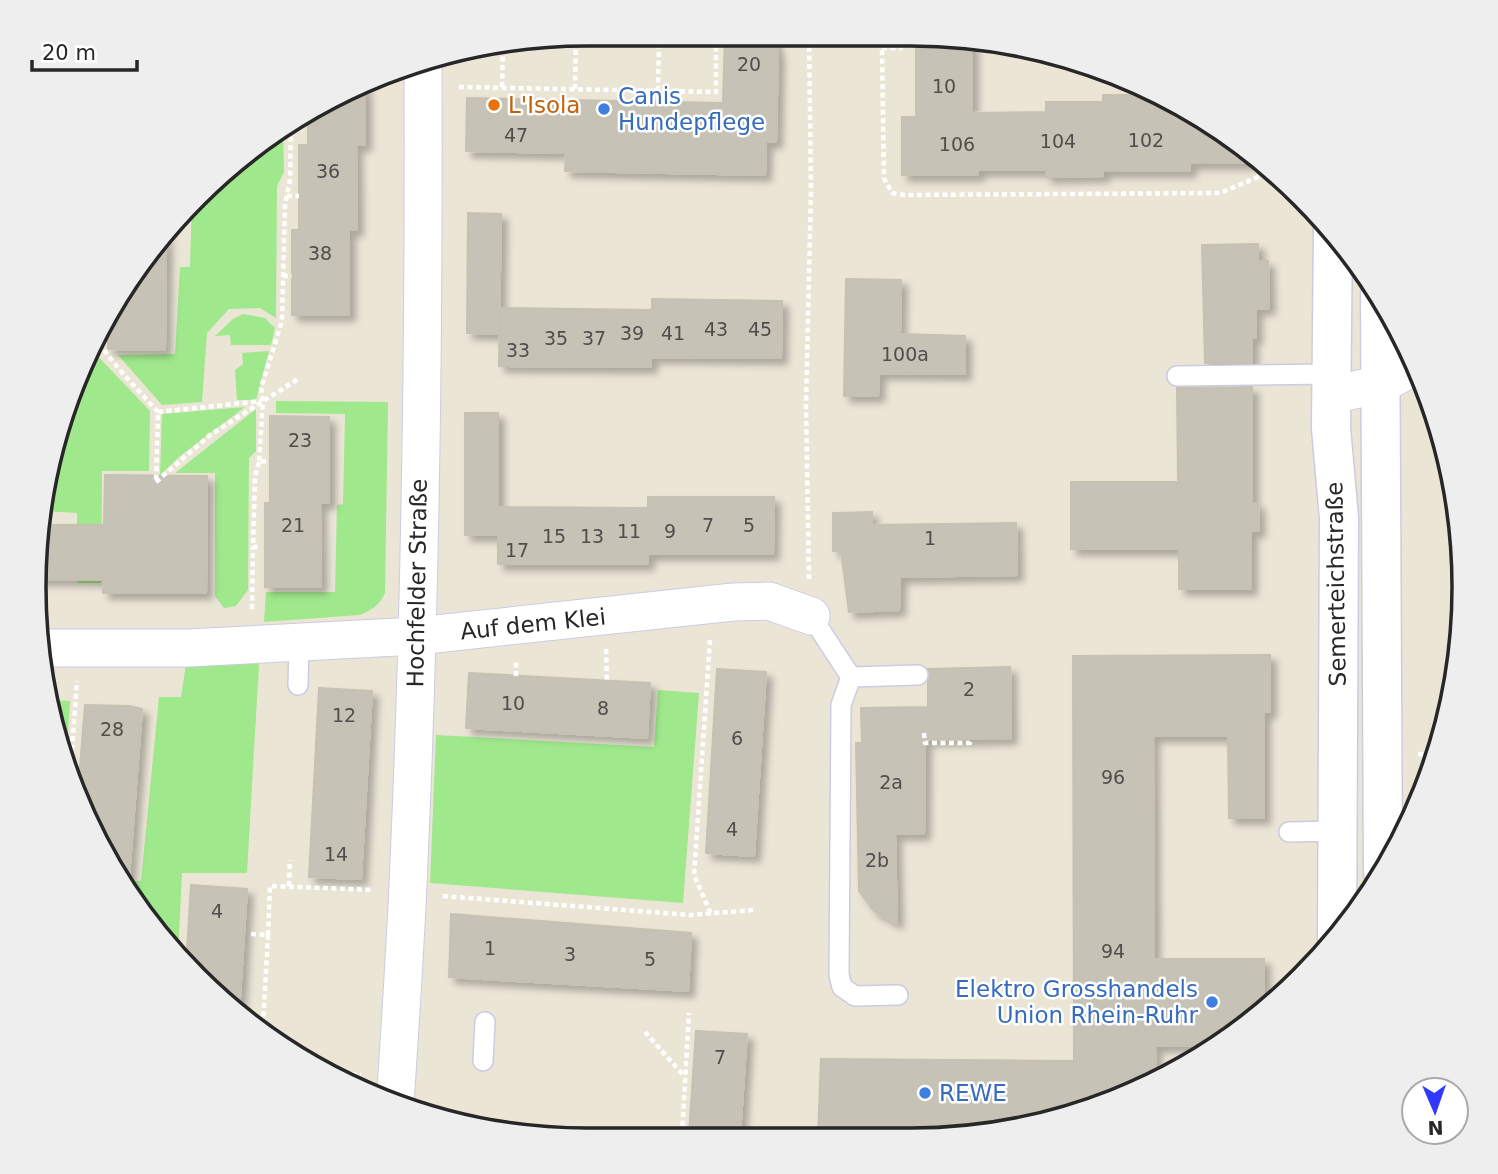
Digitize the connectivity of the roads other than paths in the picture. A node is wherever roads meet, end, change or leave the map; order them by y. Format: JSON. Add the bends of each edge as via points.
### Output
{"nodes":[{"id":1,"x":423,"y":73,"type":"edge"},
{"id":2,"x":1333,"y":247,"type":"edge"},
{"id":3,"x":1380,"y":316,"type":"edge"},
{"id":4,"x":1407,"y":371,"type":"edge"},
{"id":5,"x":1177,"y":376,"type":"dead end"},
{"id":6,"x":1332,"y":384,"type":"junction"},
{"id":7,"x":1381,"y":384,"type":"junction"},
{"id":8,"x":811,"y":615,"type":"joint"},
{"id":9,"x":417,"y":636,"type":"junction"},
{"id":10,"x":299,"y":644,"type":"junction"},
{"id":11,"x":49,"y":648,"type":"edge"},
{"id":12,"x":918,"y":675,"type":"dead end"},
{"id":13,"x":851,"y":677,"type":"junction"},
{"id":14,"x":298,"y":685,"type":"dead end"},
{"id":15,"x":1337,"y":831,"type":"junction"},
{"id":16,"x":1289,"y":832,"type":"dead end"},
{"id":17,"x":1383,"y":853,"type":"edge"},
{"id":18,"x":1337,"y":922,"type":"edge"},
{"id":19,"x":898,"y":995,"type":"dead end"},
{"id":20,"x":485,"y":1022,"type":"dead end"},
{"id":21,"x":483,"y":1061,"type":"dead end"},
{"id":22,"x":396,"y":1093,"type":"edge"}],
"edges":[{"from":1,"to":9,"type":"street","name":"Hochfelder Straße"},
{"from":2,"to":6,"type":"main road","name":"Semerteichstraße"},
{"from":3,"to":7,"type":"main road","name":"Semerteichstraße"},
{"from":4,"to":7,"type":"street"},
{"from":5,"to":6,"type":"lane"},
{"from":6,"to":7,"type":"street"},
{"from":6,"to":15,"type":"main road","name":"Semerteichstraße","via":[[1339,518]]},
{"from":7,"to":17,"type":"main road","name":"Semerteichstraße"},
{"from":8,"to":9,"type":"street","name":"Auf dem Klei","via":[[769,601]]},
{"from":8,"to":13,"type":"lane"},
{"from":9,"to":10,"type":"street","name":"Auf dem Klei"},
{"from":9,"to":22,"type":"street","name":"Hochfelder Straße"},
{"from":10,"to":11,"type":"street","name":"Auf dem Klei"},
{"from":10,"to":14,"type":"lane"},
{"from":12,"to":13,"type":"lane"},
{"from":13,"to":19,"type":"lane","via":[[841,705],[839,975],[842,987],[855,996]]},
{"from":15,"to":16,"type":"lane"},
{"from":15,"to":18,"type":"main road","name":"Semerteichstraße"},
{"from":20,"to":21,"type":"lane"}]}
